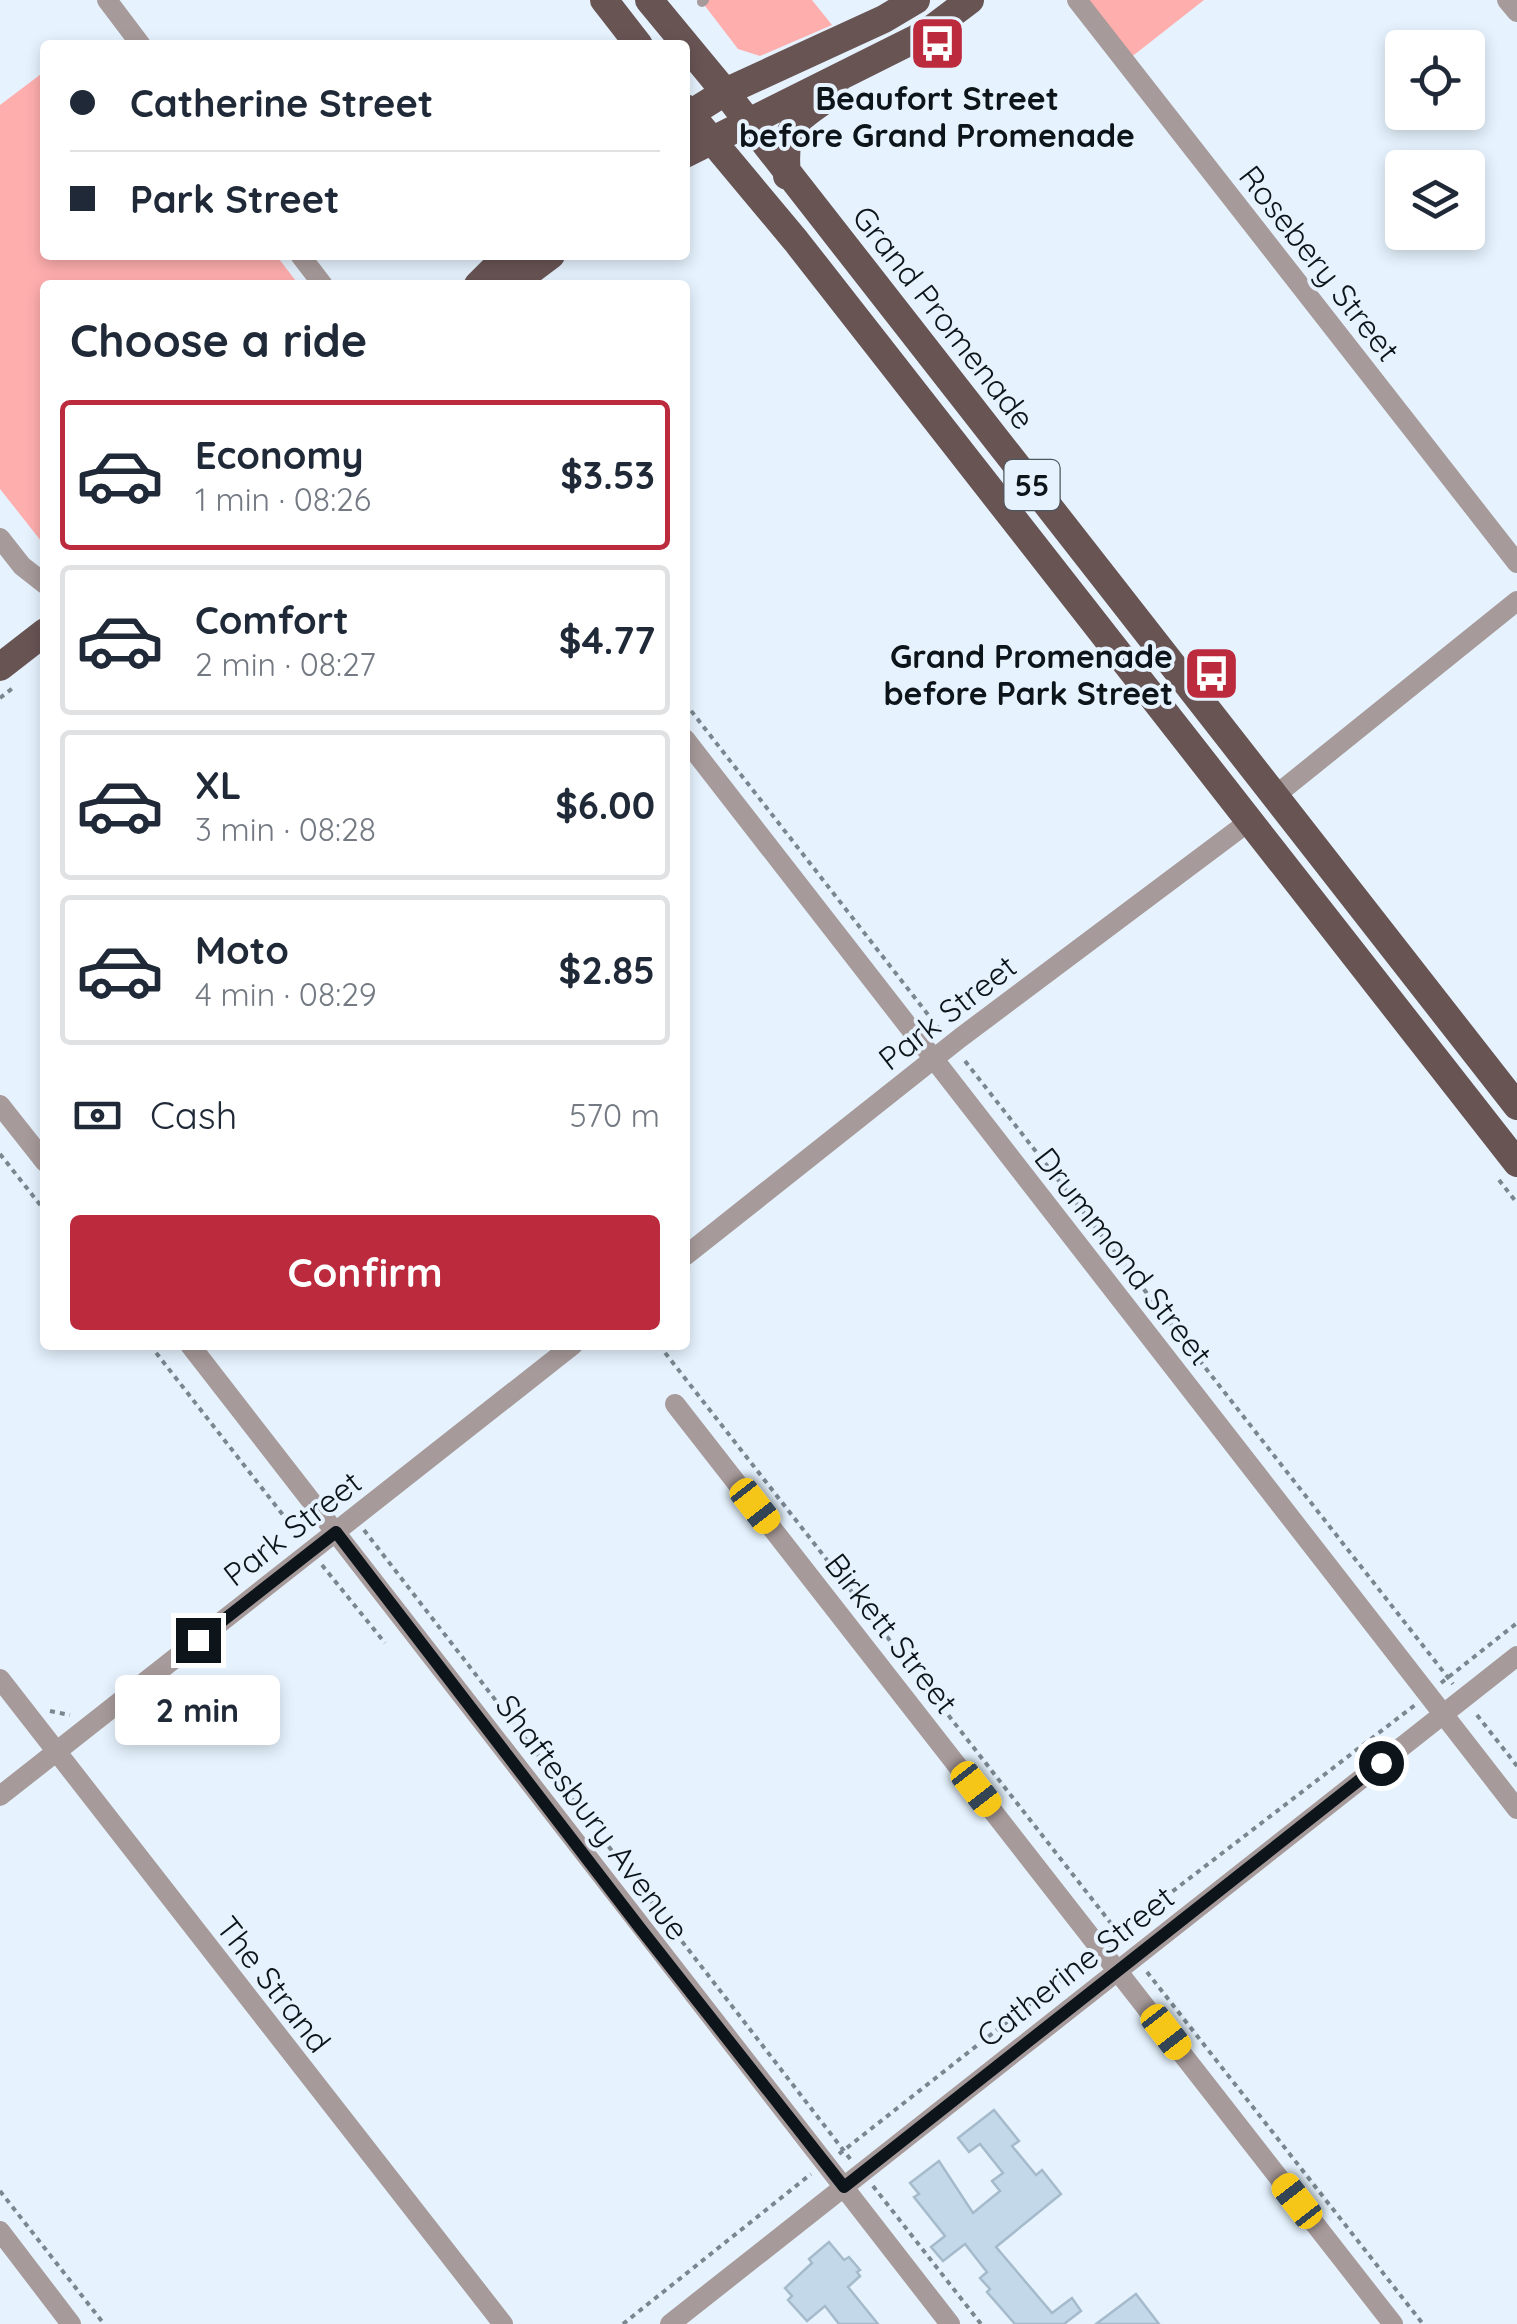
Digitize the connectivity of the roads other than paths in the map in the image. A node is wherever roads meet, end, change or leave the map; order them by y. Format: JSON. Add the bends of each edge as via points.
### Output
{"nodes":[{"id":1,"x":107,"y":0,"type":"edge"},
{"id":2,"x":604,"y":0,"type":"edge"},
{"id":3,"x":649,"y":0,"type":"edge"},
{"id":4,"x":916,"y":0,"type":"edge"},
{"id":5,"x":970,"y":0,"type":"edge"},
{"id":6,"x":1077,"y":0,"type":"edge"},
{"id":7,"x":1508,"y":0,"type":"edge"},
{"id":8,"x":1517,"y":12,"type":"edge"},
{"id":9,"x":137,"y":40,"type":"edge"},
{"id":10,"x":635,"y":40,"type":"edge"},
{"id":11,"x":682,"y":40,"type":"edge"},
{"id":12,"x":690,"y":50,"type":"edge"},
{"id":13,"x":879,"y":58,"type":"junction"},
{"id":14,"x":725,"y":92,"type":"junction"},
{"id":15,"x":690,"y":111,"type":"edge"},
{"id":16,"x":690,"y":117,"type":"edge"},
{"id":17,"x":746,"y":121,"type":"junction"},
{"id":18,"x":711,"y":140,"type":"junction"},
{"id":19,"x":690,"y":151,"type":"edge"},
{"id":20,"x":787,"y":176,"type":"junction"},
{"id":21,"x":304,"y":260,"type":"edge"},
{"id":22,"x":503,"y":260,"type":"edge"},
{"id":23,"x":544,"y":260,"type":"edge"},
{"id":24,"x":319,"y":280,"type":"edge"},
{"id":25,"x":483,"y":280,"type":"edge"},
{"id":26,"x":518,"y":280,"type":"edge"},
{"id":27,"x":0,"y":538,"type":"edge"},
{"id":28,"x":1517,"y":562,"type":"edge"},
{"id":29,"x":40,"y":581,"type":"edge"},
{"id":30,"x":1517,"y":601,"type":"edge"},
{"id":31,"x":40,"y":636,"type":"edge"},
{"id":32,"x":0,"y":667,"type":"edge"},
{"id":33,"x":690,"y":745,"type":"edge"},
{"id":34,"x":1276,"y":795,"type":"junction"},
{"id":35,"x":1250,"y":820,"type":"junction"},
{"id":36,"x":934,"y":1059,"type":"junction"},
{"id":37,"x":0,"y":1105,"type":"edge"},
{"id":38,"x":1517,"y":1106,"type":"edge"},
{"id":39,"x":40,"y":1156,"type":"edge"},
{"id":40,"x":1517,"y":1163,"type":"edge"},
{"id":41,"x":690,"y":1252,"type":"edge"},
{"id":42,"x":194,"y":1350,"type":"edge"},
{"id":43,"x":567,"y":1350,"type":"edge"},
{"id":44,"x":675,"y":1404,"type":"dead end"},
{"id":45,"x":340,"y":1536,"type":"junction"},
{"id":46,"x":1517,"y":1656,"type":"edge"},
{"id":47,"x":0,"y":1679,"type":"edge"},
{"id":48,"x":1443,"y":1714,"type":"junction"},
{"id":49,"x":56,"y":1752,"type":"junction"},
{"id":50,"x":0,"y":1796,"type":"edge"},
{"id":51,"x":1517,"y":1809,"type":"edge"},
{"id":52,"x":1118,"y":1971,"type":"junction"},
{"id":53,"x":844,"y":2187,"type":"junction"},
{"id":54,"x":0,"y":2232,"type":"edge"},
{"id":55,"x":71,"y":2324,"type":"edge"},
{"id":56,"x":504,"y":2324,"type":"edge"},
{"id":57,"x":670,"y":2324,"type":"edge"},
{"id":58,"x":950,"y":2324,"type":"edge"},
{"id":59,"x":1394,"y":2324,"type":"edge"}],
"edges":[{"from":1,"to":9,"type":"street"},
{"from":2,"to":10,"type":"main road"},
{"from":3,"to":11,"type":"main road","name":"Grand Promenade","number":"55"},
{"from":4,"to":14,"type":"main road"},
{"from":5,"to":13,"type":"main road"},
{"from":6,"to":28,"type":"street","name":"Rosebery Street"},
{"from":7,"to":8,"type":"street"},
{"from":12,"to":14,"type":"main road","name":"Grand Promenade","number":"55"},
{"from":13,"to":17,"type":"main road"},
{"from":13,"to":20,"type":"main road","via":[[796,121],[784,150]]},
{"from":14,"to":15,"type":"main road"},
{"from":14,"to":17,"type":"main road","name":"Grand Promenade","number":"55"},
{"from":16,"to":18,"type":"main road","number":"55"},
{"from":17,"to":18,"type":"main road"},
{"from":17,"to":20,"type":"main road","name":"Grand Promenade","number":"55"},
{"from":18,"to":19,"type":"main road"},
{"from":18,"to":35,"type":"main road","number":"55"},
{"from":20,"to":34,"type":"main road","name":"Grand Promenade","number":"55"},
{"from":21,"to":24,"type":"street"},
{"from":22,"to":25,"type":"main road"},
{"from":23,"to":26,"type":"main road"},
{"from":27,"to":29,"type":"street"},
{"from":30,"to":34,"type":"street"},
{"from":31,"to":32,"type":"main road"},
{"from":33,"to":36,"type":"street","name":"Drummond Street"},
{"from":34,"to":38,"type":"main road","name":"Grand Promenade","number":"55"},
{"from":35,"to":36,"type":"street","name":"Park Street"},
{"from":35,"to":40,"type":"main road","number":"55"},
{"from":36,"to":41,"type":"street","name":"Park Street"},
{"from":36,"to":48,"type":"street","name":"Drummond Street"},
{"from":37,"to":39,"type":"street"},
{"from":42,"to":45,"type":"street","name":"Shaftesbury Avenue"},
{"from":43,"to":45,"type":"street","name":"Park Street"},
{"from":44,"to":52,"type":"street","name":"Birkett Street"},
{"from":45,"to":49,"type":"street","name":"Park Street","via":[[311,1551]]},
{"from":45,"to":53,"type":"street","name":"Shaftesbury Avenue"},
{"from":46,"to":48,"type":"street","name":"Catherine Street"},
{"from":47,"to":49,"type":"street","name":"The Strand"},
{"from":48,"to":51,"type":"street","name":"Drummond Street"},
{"from":48,"to":52,"type":"street","name":"Catherine Street"},
{"from":49,"to":50,"type":"street","name":"Park Street"},
{"from":49,"to":56,"type":"street","name":"The Strand"},
{"from":52,"to":53,"type":"street","name":"Catherine Street"},
{"from":52,"to":59,"type":"street","name":"Birkett Street"},
{"from":53,"to":57,"type":"street","name":"Catherine Street"},
{"from":53,"to":58,"type":"street","name":"Shaftesbury Avenue"},
{"from":54,"to":55,"type":"street"}]}
